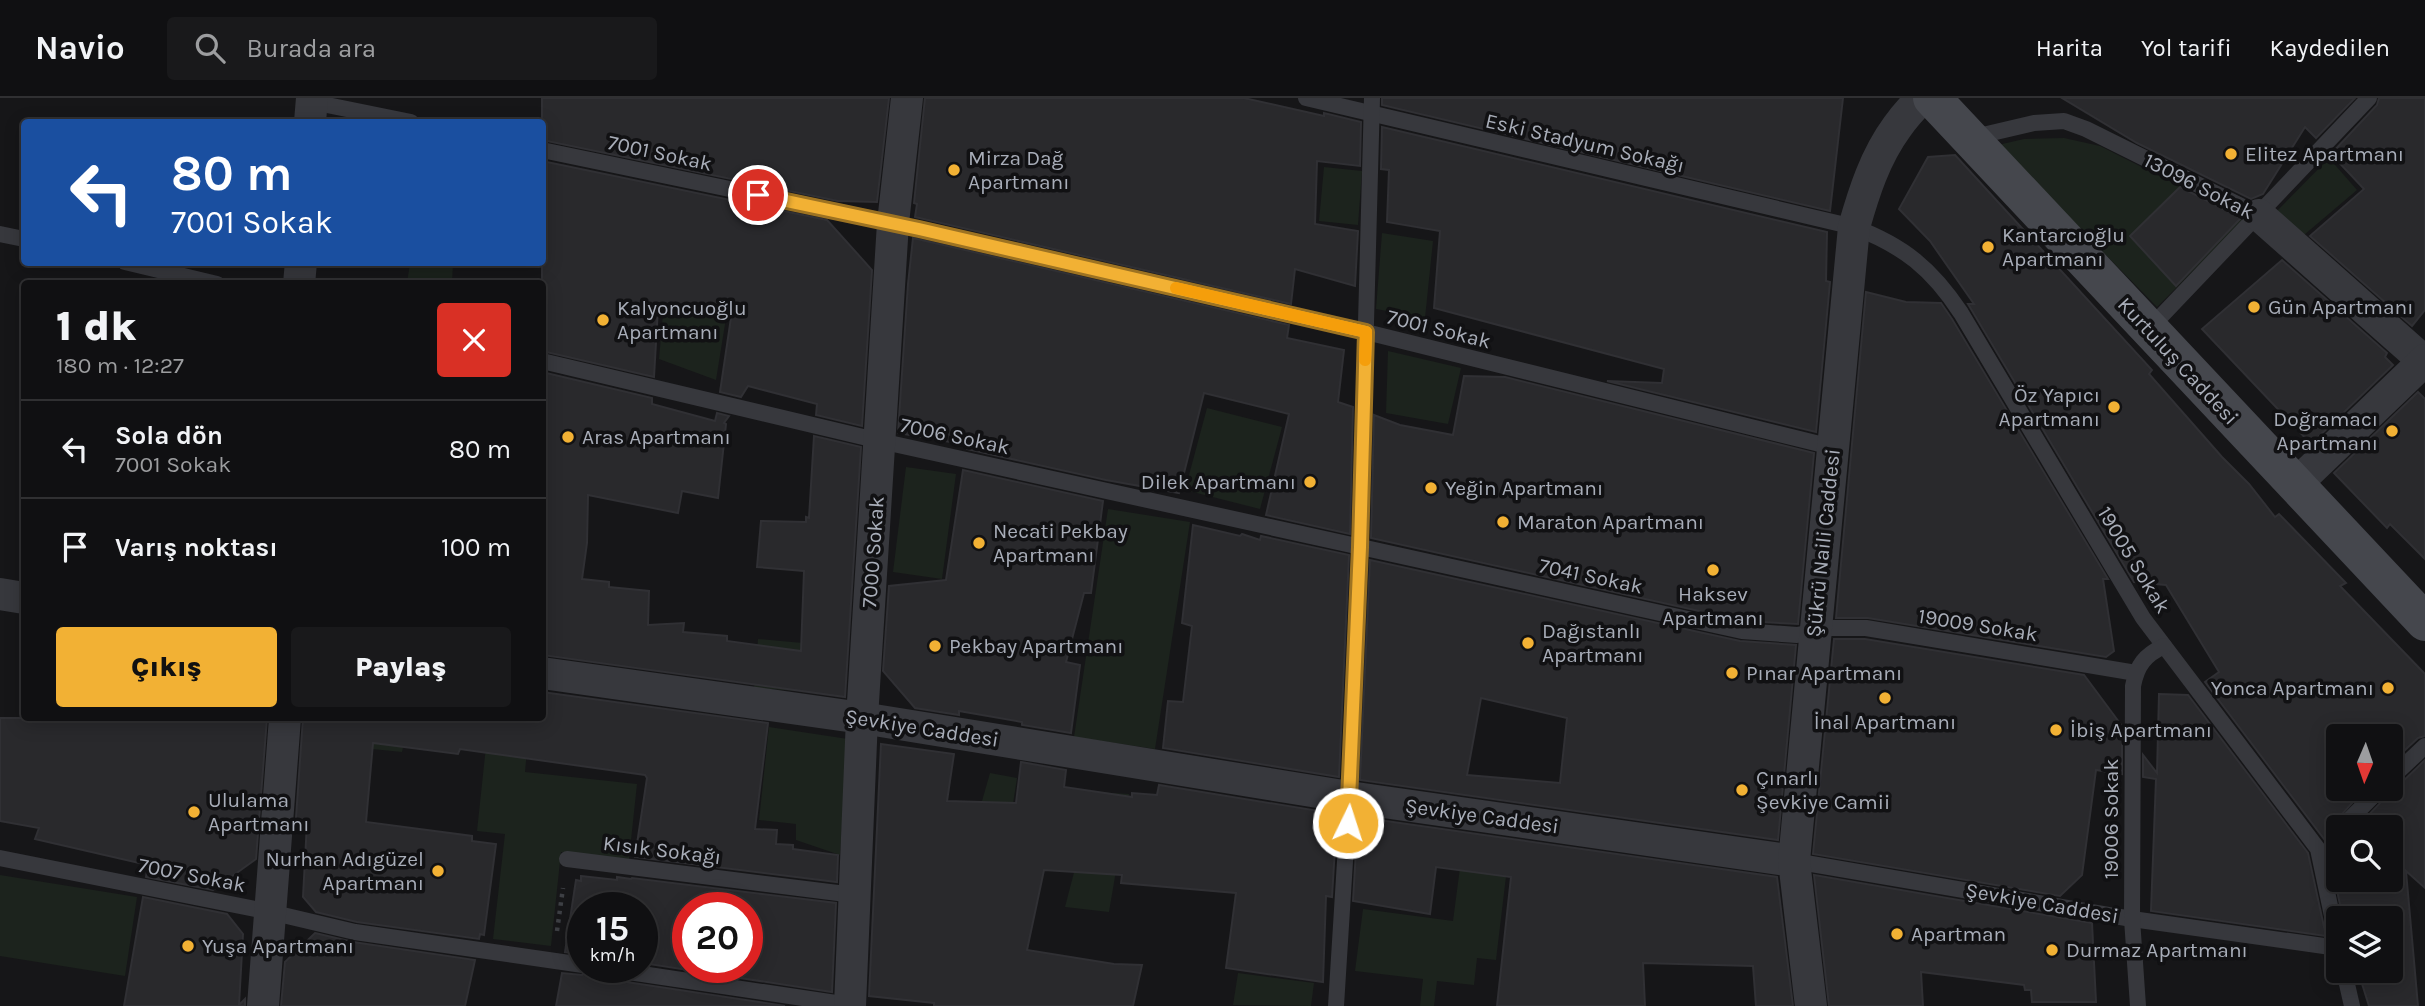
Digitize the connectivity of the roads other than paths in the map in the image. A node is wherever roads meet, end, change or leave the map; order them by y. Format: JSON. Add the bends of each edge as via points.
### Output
{"nodes":[{"id":1,"x":907,"y":98,"type":"edge"},
{"id":2,"x":1306,"y":98,"type":"edge"},
{"id":3,"x":1922,"y":98,"type":"edge"},
{"id":4,"x":1932,"y":98,"type":"edge"},
{"id":5,"x":2370,"y":98,"type":"edge"},
{"id":6,"x":1372,"y":106,"type":"edge"},
{"id":7,"x":311,"y":107,"type":"edge"},
{"id":8,"x":391,"y":119,"type":"edge"},
{"id":9,"x":1969,"y":138,"type":"junction"},
{"id":10,"x":546,"y":151,"type":"edge"},
{"id":11,"x":2259,"y":215,"type":"junction"},
{"id":12,"x":893,"y":223,"type":"junction"},
{"id":13,"x":1854,"y":227,"type":"junction"},
{"id":14,"x":0,"y":234,"type":"edge"},
{"id":15,"x":21,"y":238,"type":"edge"},
{"id":16,"x":142,"y":266,"type":"edge"},
{"id":17,"x":200,"y":280,"type":"edge"},
{"id":18,"x":2148,"y":329,"type":"junction"},
{"id":19,"x":1366,"y":332,"type":"junction"},
{"id":20,"x":546,"y":361,"type":"edge"},
{"id":21,"x":2425,"y":361,"type":"edge"},
{"id":22,"x":880,"y":442,"type":"junction"},
{"id":23,"x":1832,"y":447,"type":"junction"},
{"id":24,"x":2295,"y":485,"type":"junction"},
{"id":25,"x":1360,"y":547,"type":"junction"},
{"id":26,"x":0,"y":594,"type":"edge"},
{"id":27,"x":21,"y":598,"type":"edge"},
{"id":28,"x":2425,"y":622,"type":"edge"},
{"id":29,"x":1814,"y":631,"type":"junction"},
{"id":30,"x":2164,"y":646,"type":"junction"},
{"id":31,"x":2136,"y":673,"type":"junction"},
{"id":32,"x":546,"y":674,"type":"edge"},
{"id":33,"x":862,"y":718,"type":"junction"},
{"id":34,"x":285,"y":721,"type":"edge"},
{"id":35,"x":2425,"y":746,"type":"edge"},
{"id":36,"x":2403,"y":767,"type":"edge"},
{"id":37,"x":1349,"y":797,"type":"junction"},
{"id":38,"x":2367,"y":802,"type":"edge"},
{"id":39,"x":2353,"y":815,"type":"edge"},
{"id":40,"x":2326,"y":841,"type":"edge"},
{"id":41,"x":2318,"y":849,"type":"junction"},
{"id":42,"x":0,"y":858,"type":"edge"},
{"id":43,"x":567,"y":859,"type":"road end"},
{"id":44,"x":1794,"y":861,"type":"junction"},
{"id":45,"x":854,"y":895,"type":"junction"},
{"id":46,"x":2330,"y":906,"type":"edge"},
{"id":47,"x":270,"y":912,"type":"junction"},
{"id":48,"x":2132,"y":919,"type":"junction"},
{"id":49,"x":2326,"y":944,"type":"edge"},
{"id":50,"x":567,"y":962,"type":"edge"},
{"id":51,"x":658,"y":976,"type":"edge"},
{"id":52,"x":2347,"y":983,"type":"edge"},
{"id":53,"x":263,"y":1006,"type":"edge"},
{"id":54,"x":852,"y":1006,"type":"edge"},
{"id":55,"x":1336,"y":1006,"type":"edge"},
{"id":56,"x":1811,"y":1006,"type":"edge"},
{"id":57,"x":2138,"y":1006,"type":"edge"},
{"id":58,"x":2352,"y":1006,"type":"edge"}],
"edges":[{"from":1,"to":12,"type":"street","name":"7000 Sokak"},
{"from":2,"to":6,"type":"lane","name":"Eski Stadyum Sokağı"},
{"from":3,"to":13,"type":"street","name":"Şükrü Naili Caddesi","via":[[1896,127],[1879,157]]},
{"from":4,"to":9,"type":"main road","name":"Kurtuluş Caddesi"},
{"from":5,"to":11,"type":"lane"},
{"from":6,"to":13,"type":"lane","name":"Eski Stadyum Sokağı"},
{"from":6,"to":19,"type":"lane"},
{"from":7,"to":8,"type":"lane"},
{"from":9,"to":11,"type":"lane","name":"13096 Sokak","via":[[2064,121]]},
{"from":9,"to":18,"type":"main road","name":"Kurtuluş Caddesi"},
{"from":10,"to":12,"type":"lane","name":"7001 Sokak"},
{"from":11,"to":18,"type":"lane"},
{"from":11,"to":21,"type":"street","name":"13096 Sokak"},
{"from":12,"to":19,"type":"lane","name":"7001 Sokak"},
{"from":12,"to":22,"type":"street","name":"7000 Sokak"},
{"from":13,"to":23,"type":"street","name":"Şükrü Naili Caddesi"},
{"from":13,"to":30,"type":"lane","name":"19005 Sokak","via":[[1907,253],[1947,292]]},
{"from":14,"to":15,"type":"lane"},
{"from":16,"to":17,"type":"lane"},
{"from":18,"to":24,"type":"main road","name":"Kurtuluş Caddesi"},
{"from":19,"to":23,"type":"lane","name":"7001 Sokak"},
{"from":19,"to":25,"type":"lane"},
{"from":20,"to":22,"type":"lane","name":"7006 Sokak"},
{"from":21,"to":24,"type":"street"},
{"from":22,"to":25,"type":"lane","name":"7006 Sokak"},
{"from":22,"to":33,"type":"street","name":"7000 Sokak"},
{"from":23,"to":29,"type":"street","name":"Şükrü Naili Caddesi"},
{"from":24,"to":28,"type":"main road","name":"Kurtuluş Caddesi"},
{"from":25,"to":29,"type":"lane","name":"7041 Sokak","via":[[1742,631],[1797,635]]},
{"from":25,"to":37,"type":"lane"},
{"from":26,"to":27,"type":"street"},
{"from":29,"to":31,"type":"lane","name":"19009 Sokak","via":[[1866,628]]},
{"from":29,"to":44,"type":"street","name":"Şükrü Naili Caddesi"},
{"from":30,"to":31,"type":"lane","via":[[2142,661]]},
{"from":30,"to":41,"type":"lane","name":"19005 Sokak"},
{"from":31,"to":48,"type":"lane","name":"19006 Sokak"},
{"from":32,"to":33,"type":"street","name":"Şevkiye Caddesi"},
{"from":33,"to":37,"type":"street","name":"Şevkiye Caddesi"},
{"from":33,"to":45,"type":"street","name":"7000 Sokak"},
{"from":34,"to":47,"type":"street"},
{"from":35,"to":36,"type":"lane"},
{"from":37,"to":44,"type":"street","name":"Şevkiye Caddesi"},
{"from":37,"to":55,"type":"lane"},
{"from":38,"to":39,"type":"lane"},
{"from":40,"to":41,"type":"lane"},
{"from":41,"to":46,"type":"lane","name":"19005 Sokak"},
{"from":42,"to":47,"type":"lane","name":"7007 Sokak"},
{"from":43,"to":45,"type":"lane","name":"Kısık Sokağı"},
{"from":44,"to":48,"type":"lane","name":"Şevkiye Caddesi"},
{"from":44,"to":56,"type":"street","name":"Şükrü Naili Caddesi"},
{"from":45,"to":54,"type":"street","name":"7000 Sokak"},
{"from":47,"to":50,"type":"lane","name":"7007 Sokak","via":[[355,932]]},
{"from":47,"to":53,"type":"street"},
{"from":48,"to":49,"type":"lane","name":"Şevkiye Caddesi"},
{"from":48,"to":57,"type":"lane","name":"19006 Sokak"},
{"from":51,"to":54,"type":"lane"},
{"from":52,"to":58,"type":"lane"}]}
